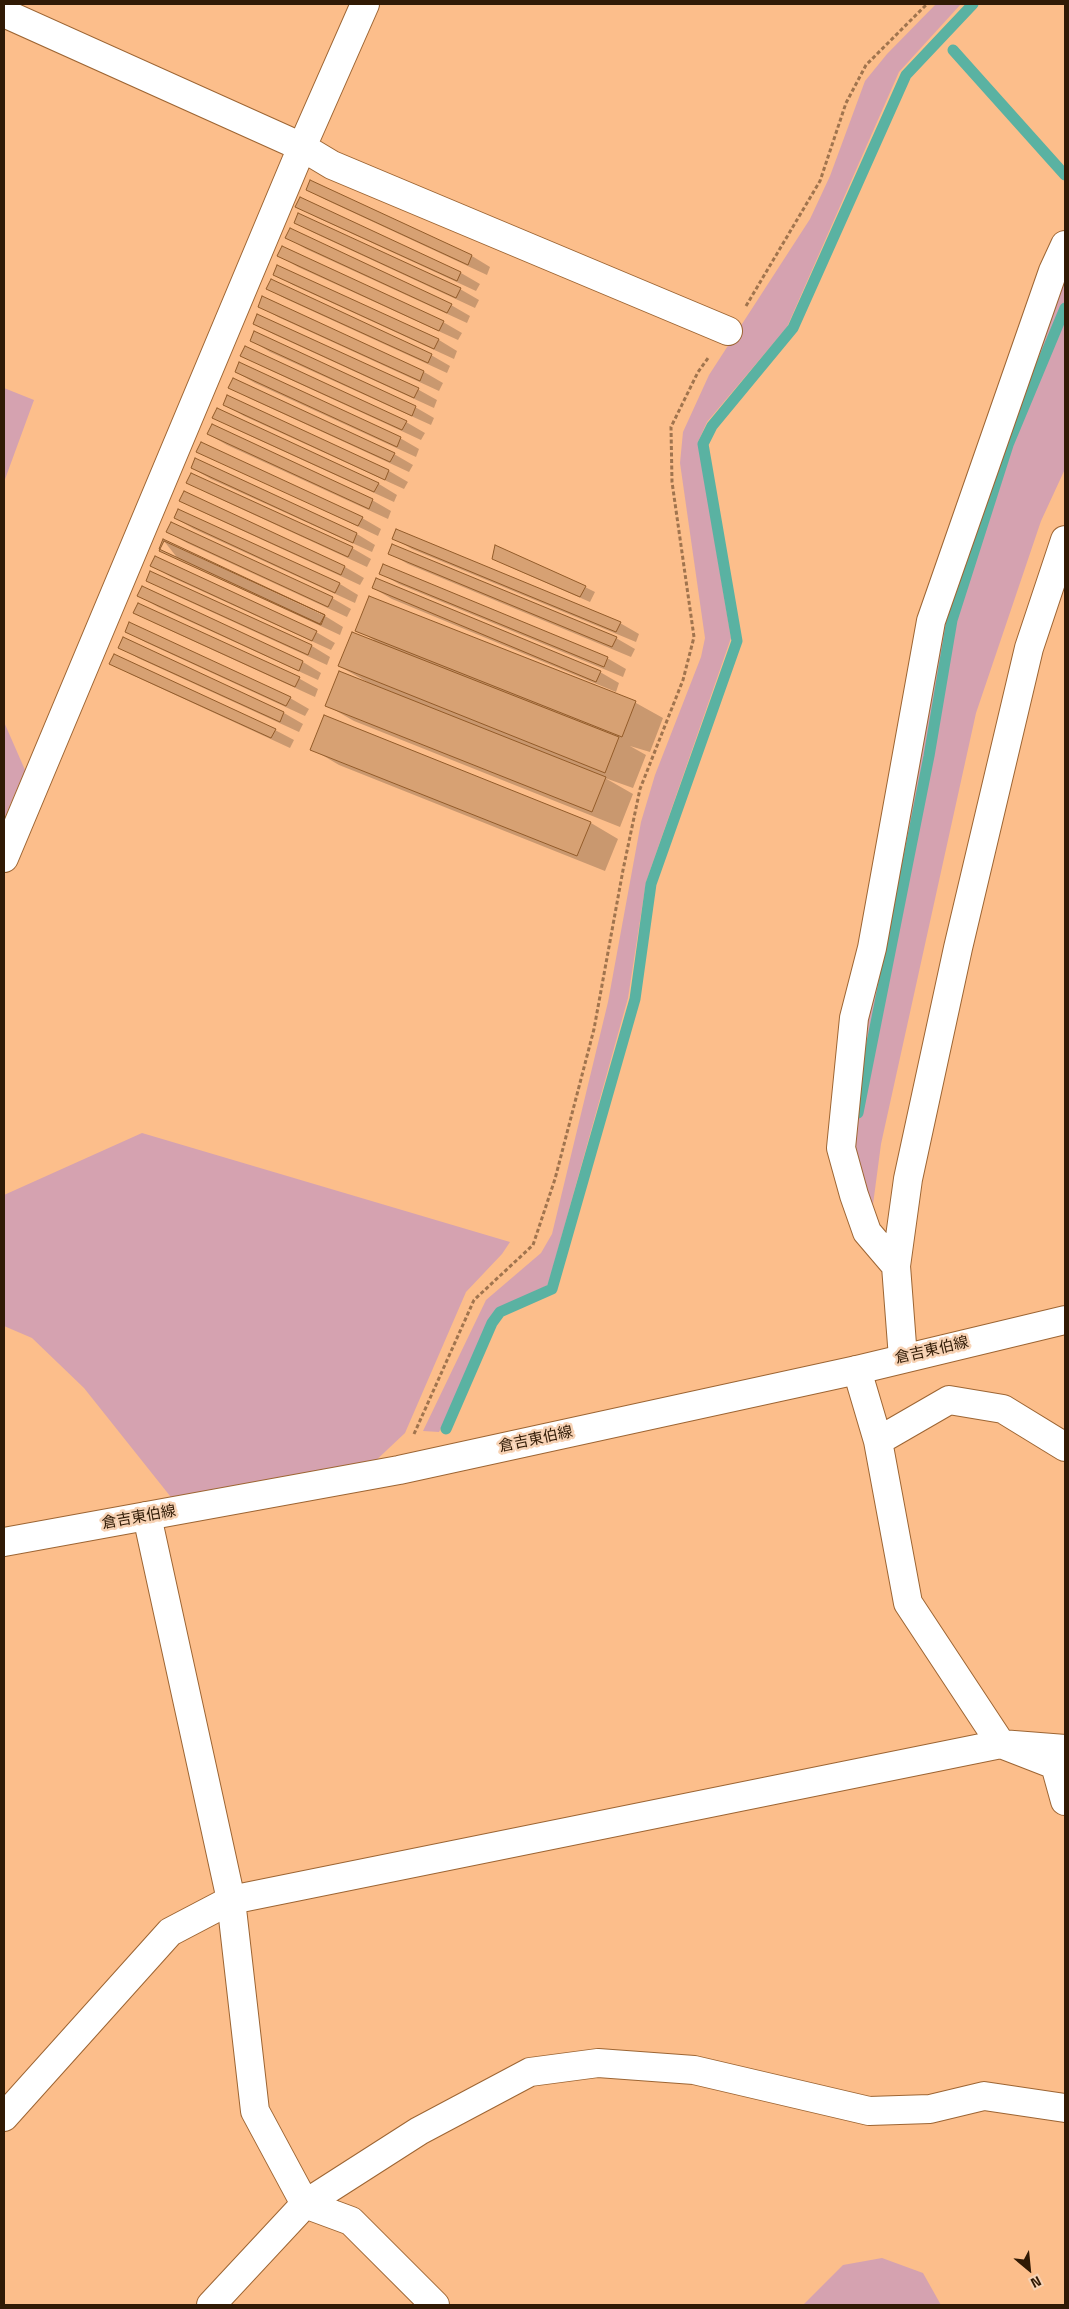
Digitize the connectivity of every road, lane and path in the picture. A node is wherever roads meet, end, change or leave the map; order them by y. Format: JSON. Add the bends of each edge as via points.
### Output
{"nodes":[{"id":1,"x":365,"y":4,"type":"edge"},
{"id":2,"x":927,"y":4,"type":"edge"},
{"id":3,"x":4,"y":13,"type":"edge"},
{"id":4,"x":302,"y":147,"type":"junction"},
{"id":5,"x":1065,"y":245,"type":"edge"},
{"id":6,"x":728,"y":331,"type":"junction"},
{"id":7,"x":1065,"y":540,"type":"edge"},
{"id":8,"x":4,"y":858,"type":"edge"},
{"id":9,"x":896,"y":1266,"type":"junction"},
{"id":10,"x":1065,"y":1320,"type":"edge"},
{"id":11,"x":903,"y":1358,"type":"junction"},
{"id":12,"x":857,"y":1370,"type":"junction"},
{"id":13,"x":878,"y":1441,"type":"junction"},
{"id":14,"x":1065,"y":1447,"type":"edge"},
{"id":15,"x":399,"y":1470,"type":"junction"},
{"id":16,"x":147,"y":1516,"type":"junction"},
{"id":17,"x":4,"y":1542,"type":"edge"},
{"id":18,"x":1001,"y":1744,"type":"junction"},
{"id":19,"x":1065,"y":1749,"type":"edge"},
{"id":20,"x":1065,"y":1801,"type":"edge"},
{"id":21,"x":231,"y":1900,"type":"junction"},
{"id":22,"x":1065,"y":2108,"type":"edge"},
{"id":23,"x":4,"y":2117,"type":"edge"},
{"id":24,"x":305,"y":2204,"type":"junction"},
{"id":25,"x":211,"y":2305,"type":"edge"},
{"id":26,"x":435,"y":2305,"type":"edge"}],
"edges":[{"from":1,"to":4,"type":"street"},
{"from":2,"to":6,"type":"path","via":[[866,65],[846,103],[820,181],[756,292]]},
{"from":3,"to":4,"type":"street"},
{"from":4,"to":6,"type":"street","via":[[332,164]]},
{"from":4,"to":8,"type":"street"},
{"from":5,"to":9,"type":"street","via":[[1053,271],[931,621],[872,948],[854,1018],[841,1148],[868,1232]]},
{"from":6,"to":15,"type":"path","via":[[698,372],[671,427],[672,482],[694,637],[684,680],[640,790],[594,1028],[555,1179],[532,1244],[474,1300]]},
{"from":7,"to":9,"type":"street","via":[[1029,648],[963,928],[908,1179]]},
{"from":9,"to":11,"type":"street"},
{"from":10,"to":11,"type":"street","name":"倉吉東伯線"},
{"from":11,"to":12,"type":"street","name":"倉吉東伯線"},
{"from":12,"to":13,"type":"street"},
{"from":12,"to":15,"type":"street","name":"倉吉東伯線"},
{"from":13,"to":14,"type":"street","via":[[949,1400],[1003,1409]]},
{"from":13,"to":18,"type":"street","via":[[908,1603]]},
{"from":15,"to":16,"type":"street","name":"倉吉東伯線"},
{"from":16,"to":17,"type":"street","name":"倉吉東伯線"},
{"from":16,"to":21,"type":"street"},
{"from":18,"to":19,"type":"street"},
{"from":18,"to":20,"type":"street","via":[[1055,1765]]},
{"from":18,"to":21,"type":"street"},
{"from":21,"to":23,"type":"street","via":[[170,1932]]},
{"from":21,"to":24,"type":"street","via":[[255,2111]]},
{"from":22,"to":24,"type":"street","via":[[984,2096],[930,2109],[869,2111],[694,2070],[598,2063],[530,2072],[419,2131]]},
{"from":24,"to":25,"type":"street"},
{"from":24,"to":26,"type":"street","via":[[352,2221]]}]}
